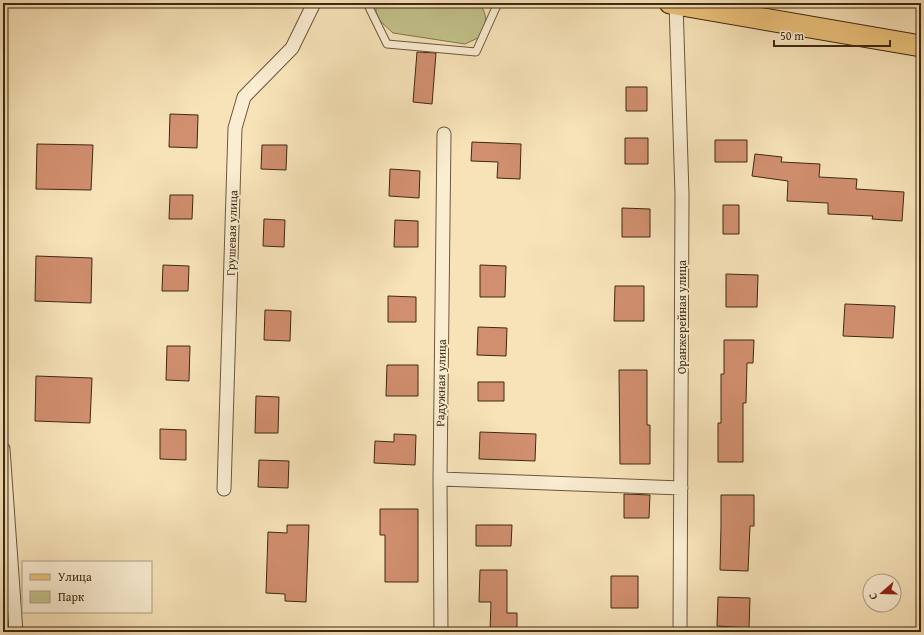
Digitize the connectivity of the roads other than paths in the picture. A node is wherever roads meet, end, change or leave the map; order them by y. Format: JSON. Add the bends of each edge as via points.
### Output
{"nodes":[{"id":1,"x":314,"y":3,"type":"edge"},
{"id":2,"x":367,"y":3,"type":"edge"},
{"id":3,"x":498,"y":3,"type":"edge"},
{"id":4,"x":674,"y":3,"type":"edge"},
{"id":5,"x":921,"y":46,"type":"edge"},
{"id":6,"x":444,"y":134,"type":"dead end"},
{"id":7,"x":3,"y":449,"type":"edge"},
{"id":8,"x":440,"y":479,"type":"junction"},
{"id":9,"x":681,"y":488,"type":"junction"},
{"id":10,"x":224,"y":489,"type":"dead end"},
{"id":11,"x":16,"y":632,"type":"edge"},
{"id":12,"x":441,"y":632,"type":"edge"},
{"id":13,"x":680,"y":632,"type":"edge"}],
"edges":[{"from":1,"to":10,"type":"street","name":"Грушевая улица","via":[[292,48],[244,97],[235,128]]},
{"from":2,"to":3,"type":"lane","via":[[386,44],[476,52]]},
{"from":4,"to":5,"type":"main road"},
{"from":4,"to":9,"type":"street","name":"Оранжерейная улица","via":[[682,195]]},
{"from":6,"to":8,"type":"street","name":"Радужная улица"},
{"from":7,"to":11,"type":"street"},
{"from":8,"to":9,"type":"street"},
{"from":8,"to":12,"type":"street","name":"Радужная улица"},
{"from":9,"to":13,"type":"street","name":"Оранжерейная улица"}]}
